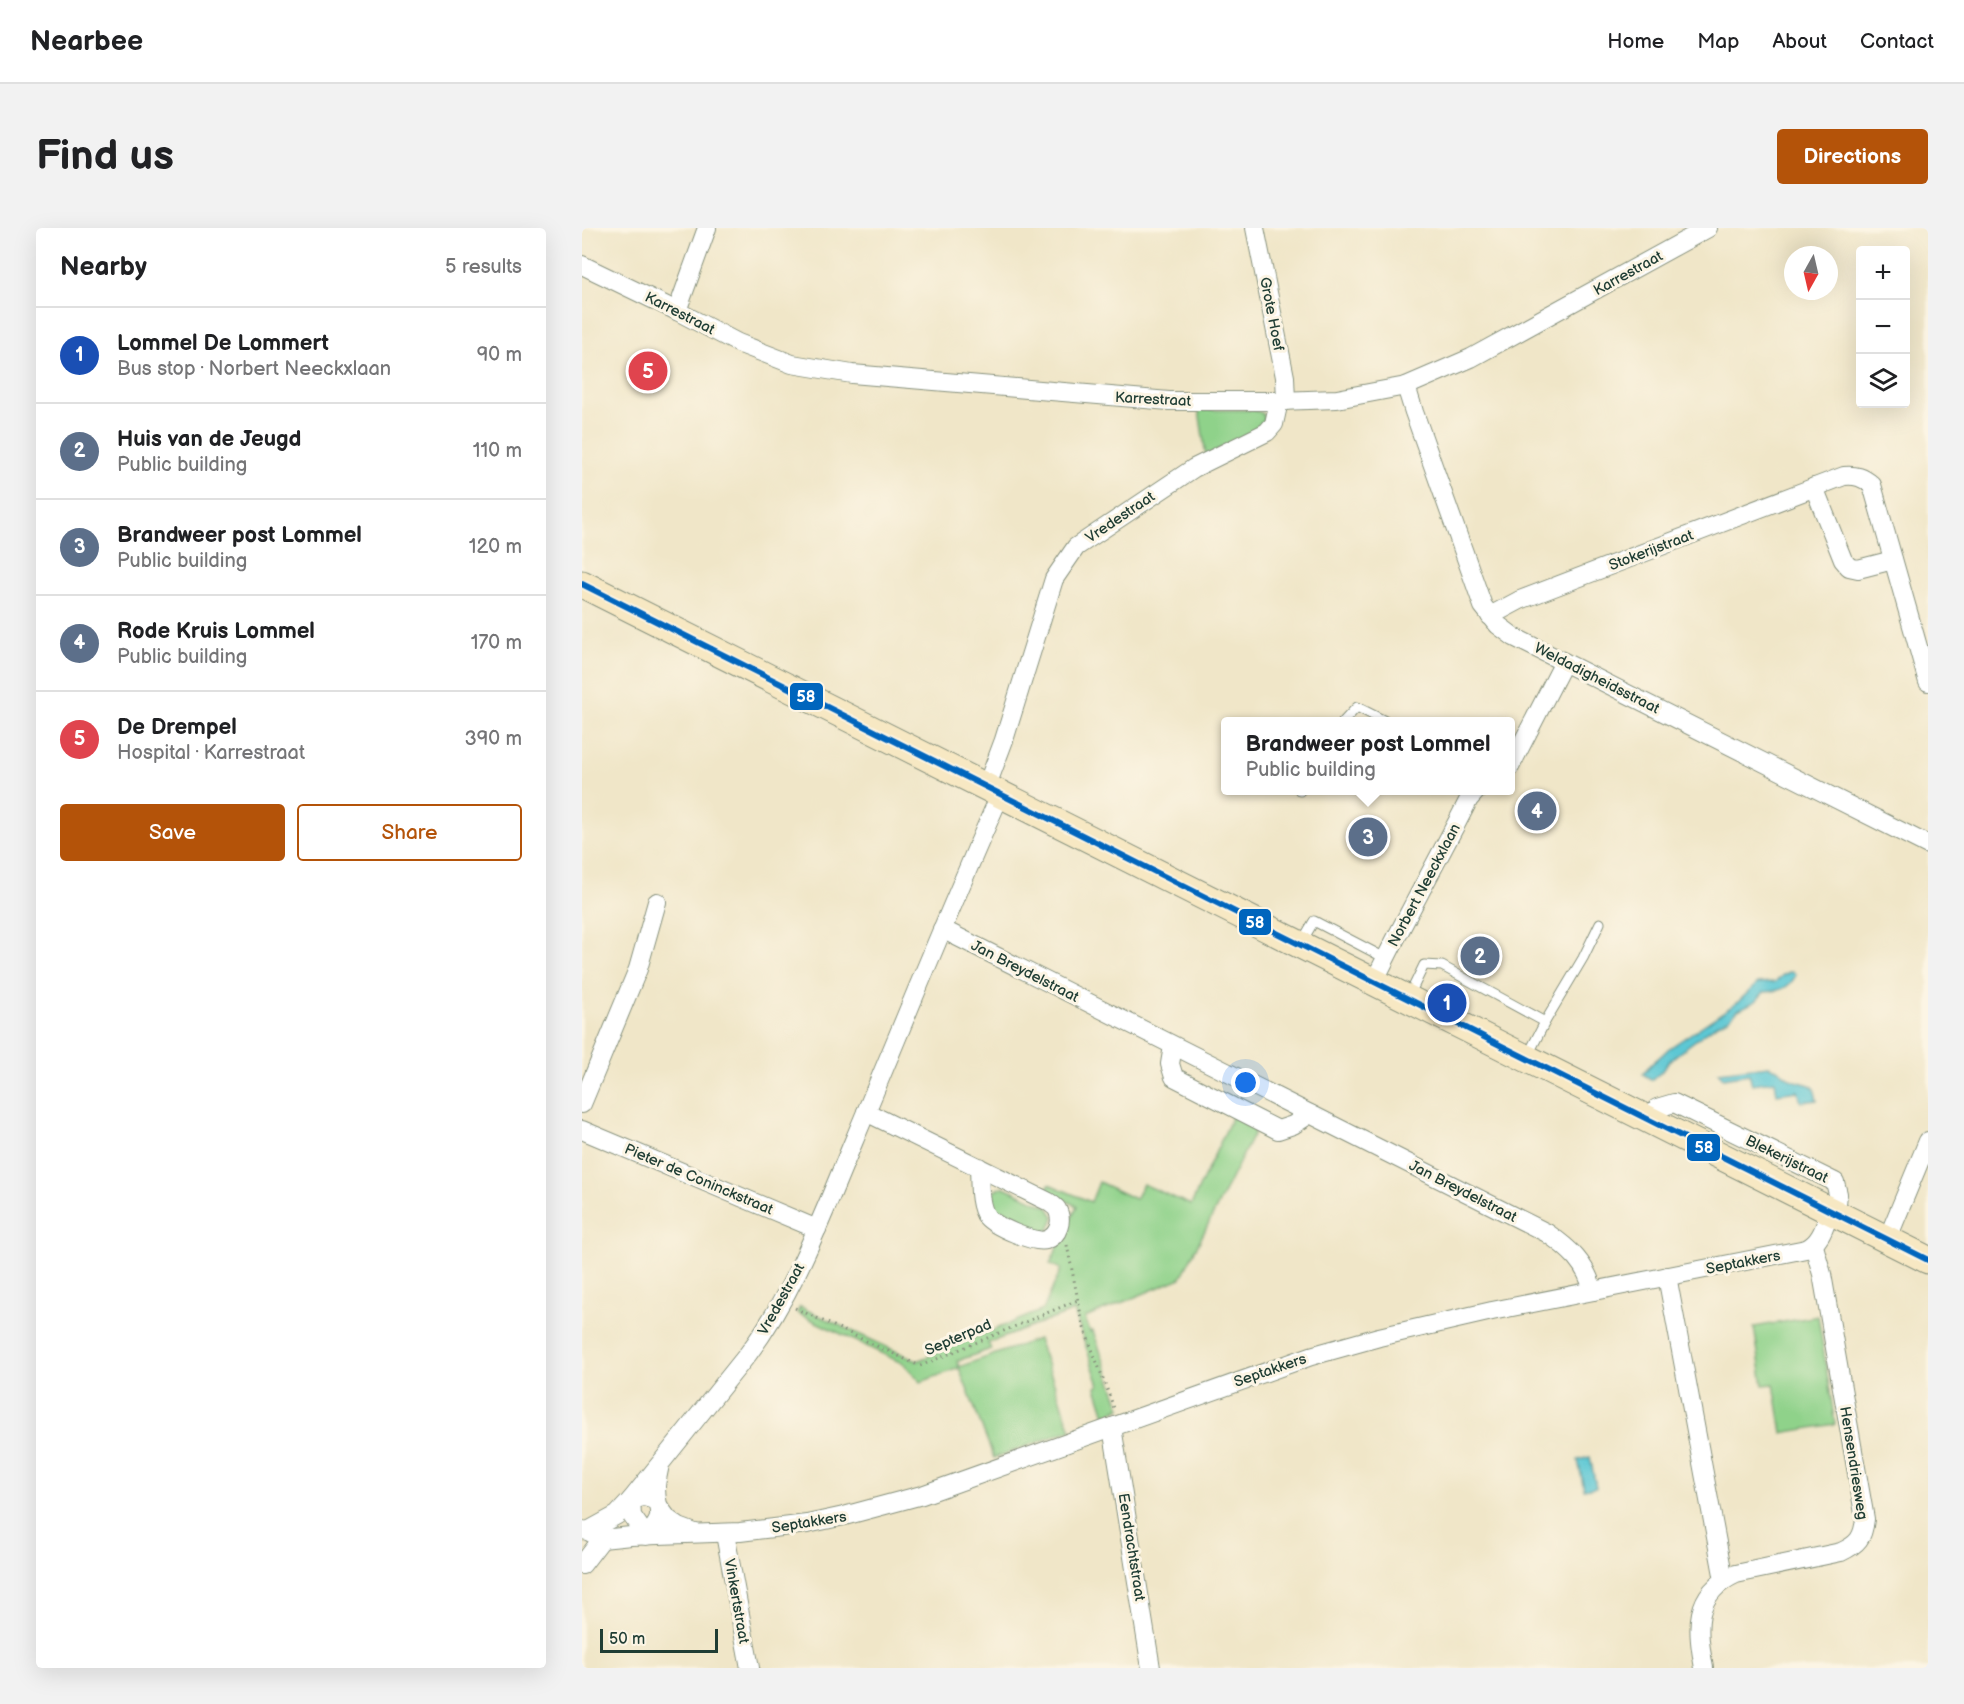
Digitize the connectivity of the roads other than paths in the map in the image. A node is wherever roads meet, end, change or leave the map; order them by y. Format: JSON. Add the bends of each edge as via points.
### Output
{"nodes":[{"id":1,"x":706,"y":228,"type":"edge"},
{"id":2,"x":1254,"y":228,"type":"edge"},
{"id":3,"x":1708,"y":228,"type":"edge"},
{"id":4,"x":582,"y":265,"type":"edge"},
{"id":5,"x":677,"y":311,"type":"junction"},
{"id":6,"x":1406,"y":386,"type":"junction"},
{"id":7,"x":1282,"y":401,"type":"junction"},
{"id":8,"x":1814,"y":487,"type":"junction"},
{"id":9,"x":1893,"y":560,"type":"junction"},
{"id":10,"x":582,"y":584,"type":"edge"},
{"id":11,"x":1490,"y":616,"type":"junction"},
{"id":12,"x":1564,"y":662,"type":"junction"},
{"id":13,"x":1928,"y":682,"type":"edge"},
{"id":14,"x":1348,"y":717,"type":"edge"},
{"id":15,"x":1377,"y":717,"type":"edge"},
{"id":16,"x":1515,"y":757,"type":"edge"},
{"id":17,"x":993,"y":791,"type":"junction"},
{"id":18,"x":1473,"y":795,"type":"edge"},
{"id":19,"x":1928,"y":845,"type":"edge"},
{"id":20,"x":657,"y":902,"type":"dead end"},
{"id":21,"x":1600,"y":923,"type":"dead end"},
{"id":22,"x":942,"y":929,"type":"junction"},
{"id":23,"x":1380,"y":970,"type":"junction"},
{"id":24,"x":1408,"y":999,"type":"junction"},
{"id":25,"x":1545,"y":1022,"type":"junction"},
{"id":26,"x":1173,"y":1046,"type":"junction"},
{"id":27,"x":1526,"y":1059,"type":"junction"},
{"id":28,"x":582,"y":1104,"type":"edge"},
{"id":29,"x":866,"y":1112,"type":"junction"},
{"id":30,"x":1310,"y":1114,"type":"junction"},
{"id":31,"x":582,"y":1130,"type":"edge"},
{"id":32,"x":1928,"y":1141,"type":"edge"},
{"id":33,"x":980,"y":1167,"type":"junction"},
{"id":34,"x":1833,"y":1213,"type":"junction"},
{"id":35,"x":817,"y":1229,"type":"junction"},
{"id":36,"x":1887,"y":1240,"type":"junction"},
{"id":37,"x":1814,"y":1246,"type":"junction"},
{"id":38,"x":1928,"y":1260,"type":"edge"},
{"id":39,"x":1666,"y":1276,"type":"junction"},
{"id":40,"x":1593,"y":1291,"type":"junction"},
{"id":41,"x":1116,"y":1425,"type":"junction"},
{"id":42,"x":660,"y":1464,"type":"junction"},
{"id":43,"x":631,"y":1500,"type":"junction"},
{"id":44,"x":661,"y":1511,"type":"junction"},
{"id":45,"x":591,"y":1534,"type":"edge"},
{"id":46,"x":699,"y":1534,"type":"junction"},
{"id":47,"x":725,"y":1534,"type":"junction"},
{"id":48,"x":646,"y":1536,"type":"junction"},
{"id":49,"x":582,"y":1565,"type":"edge"},
{"id":50,"x":1724,"y":1580,"type":"junction"},
{"id":51,"x":750,"y":1668,"type":"edge"},
{"id":52,"x":1151,"y":1668,"type":"edge"},
{"id":53,"x":1704,"y":1668,"type":"edge"}],
"edges":[{"from":1,"to":5,"type":"street"},
{"from":2,"to":7,"type":"street","name":"Grote Hoef","via":[[1285,377]]},
{"from":3,"to":6,"type":"street","name":"Karrestraat","via":[[1471,358]]},
{"from":4,"to":5,"type":"street","name":"Karrestraat"},
{"from":5,"to":7,"type":"street","name":"Karrestraat","via":[[738,343],[792,364],[852,374],[1169,401]]},
{"from":6,"to":7,"type":"street","name":"Karrestraat","via":[[1337,399]]},
{"from":6,"to":11,"type":"street","name":"Weldadigheidsstraat","via":[[1483,606]]},
{"from":7,"to":17,"type":"street","name":"Vredestraat","via":[[1267,432],[1194,468],[1076,547],[1054,579],[1004,740]]},
{"from":8,"to":9,"type":"street","via":[[1849,567],[1858,569]]},
{"from":8,"to":9,"type":"street","name":"Stokerijstraat","via":[[1844,476],[1866,479],[1872,485]]},
{"from":8,"to":11,"type":"street","name":"Stokerijstraat","via":[[1520,600]]},
{"from":9,"to":13,"type":"street","name":"Stokerijstraat"},
{"from":10,"to":17,"type":"main road"},
{"from":11,"to":12,"type":"street","name":"Weldadigheidsstraat","via":[[1514,637]]},
{"from":12,"to":16,"type":"street"},
{"from":12,"to":19,"type":"street","name":"Weldadigheidsstraat"},
{"from":14,"to":15,"type":"lane","via":[[1357,707]]},
{"from":17,"to":22,"type":"street","name":"Vredestraat"},
{"from":17,"to":23,"type":"main road","via":[[1300,945]]},
{"from":18,"to":23,"type":"street","name":"Norbert Neeckxlaan"},
{"from":20,"to":28,"type":"street","via":[[638,969]]},
{"from":21,"to":25,"type":"lane"},
{"from":22,"to":26,"type":"street","name":"Jan Breydelstraat"},
{"from":22,"to":29,"type":"street","name":"Vredestraat"},
{"from":23,"to":24,"type":"main road"},
{"from":24,"to":25,"type":"lane","via":[[1424,965],[1442,966]]},
{"from":24,"to":27,"type":"main road"},
{"from":25,"to":27,"type":"lane"},
{"from":26,"to":30,"type":"street","name":"Jan Breydelstraat"},
{"from":26,"to":30,"type":"street","via":[[1170,1064],[1174,1077],[1278,1130]]},
{"from":27,"to":34,"type":"main road"},
{"from":29,"to":33,"type":"street"},
{"from":29,"to":35,"type":"street","name":"Vredestraat"},
{"from":30,"to":40,"type":"street","name":"Jan Breydelstraat","via":[[1547,1233],[1567,1246],[1582,1264]]},
{"from":31,"to":35,"type":"street","name":"Pieter de Coninckstraat"},
{"from":32,"to":36,"type":"street"},
{"from":33,"to":33,"type":"street","via":[[1057,1208],[1060,1218],[1055,1235],[1036,1241],[987,1217],[982,1206]]},
{"from":34,"to":36,"type":"main road"},
{"from":34,"to":37,"type":"street"},
{"from":35,"to":42,"type":"street","name":"Vredestraat","via":[[765,1331]]},
{"from":36,"to":38,"type":"main road"},
{"from":37,"to":39,"type":"street","name":"Septakkers"},
{"from":37,"to":50,"type":"street","name":"Hensendriesweg","via":[[1822,1274],[1864,1529],[1856,1544],[1841,1552],[1736,1574]]},
{"from":39,"to":40,"type":"street","name":"Septakkers"},
{"from":39,"to":50,"type":"street"},
{"from":40,"to":41,"type":"street","name":"Septakkers","via":[[1379,1336]]},
{"from":41,"to":47,"type":"street","name":"Septakkers","via":[[876,1509],[807,1524]]},
{"from":41,"to":52,"type":"street","name":"Eendrachtstraat"},
{"from":42,"to":43,"type":"street","name":"Vredestraat"},
{"from":42,"to":44,"type":"street","via":[[656,1488]]},
{"from":43,"to":44,"type":"street","name":"Septakkers","via":[[654,1500]]},
{"from":43,"to":45,"type":"street"},
{"from":43,"to":48,"type":"street","via":[[632,1515]]},
{"from":44,"to":46,"type":"street","name":"Septakkers","via":[[679,1527]]},
{"from":44,"to":48,"type":"street","via":[[657,1525]]},
{"from":45,"to":48,"type":"street","name":"Septakkers"},
{"from":45,"to":49,"type":"street"},
{"from":46,"to":47,"type":"street","name":"Septakkers"},
{"from":46,"to":48,"type":"street","name":"Septakkers"},
{"from":47,"to":51,"type":"street","name":"Vinkertstraat"},
{"from":50,"to":53,"type":"street","via":[[1710,1594],[1700,1616]]}]}
